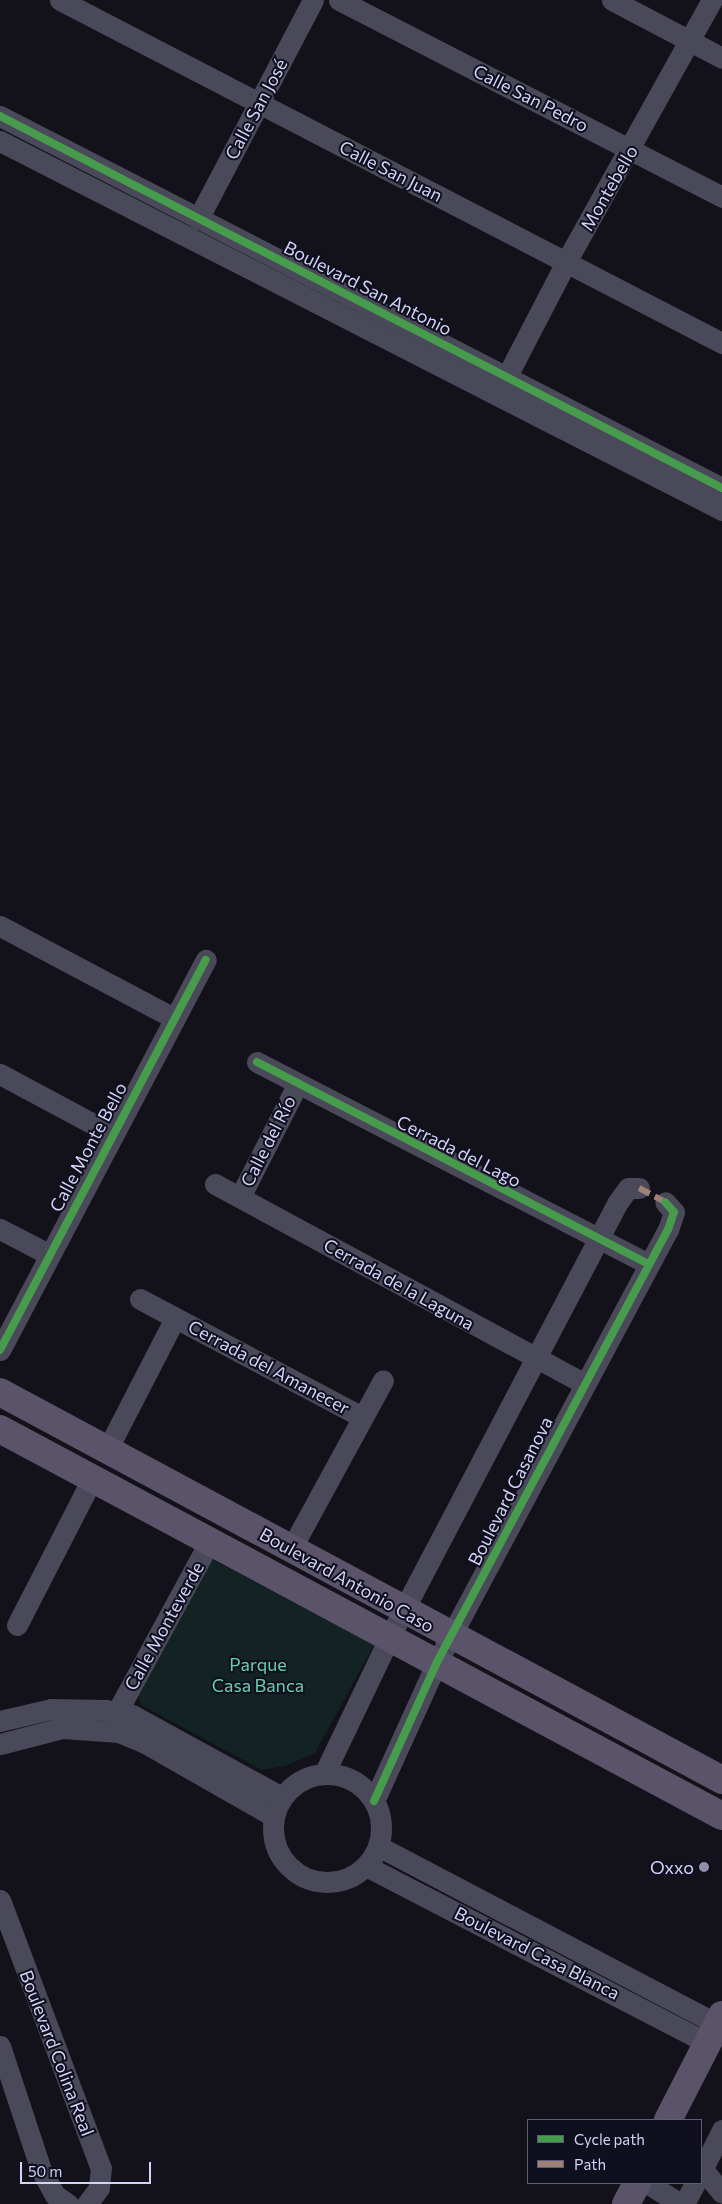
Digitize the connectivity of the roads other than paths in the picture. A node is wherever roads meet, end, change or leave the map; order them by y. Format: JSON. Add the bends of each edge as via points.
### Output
{"nodes":[{"id":1,"x":60,"y":0,"type":"edge"},
{"id":2,"x":313,"y":0,"type":"edge"},
{"id":3,"x":339,"y":0,"type":"edge"},
{"id":4,"x":612,"y":0,"type":"edge"},
{"id":5,"x":712,"y":0,"type":"edge"},
{"id":6,"x":691,"y":42,"type":"junction"},
{"id":7,"x":722,"y":58,"type":"edge"},
{"id":8,"x":260,"y":103,"type":"junction"},
{"id":9,"x":0,"y":116,"type":"edge"},
{"id":10,"x":0,"y":141,"type":"edge"},
{"id":11,"x":631,"y":150,"type":"junction"},
{"id":12,"x":722,"y":197,"type":"edge"},
{"id":13,"x":198,"y":218,"type":"junction"},
{"id":14,"x":566,"y":262,"type":"junction"},
{"id":15,"x":722,"y":343,"type":"edge"},
{"id":16,"x":507,"y":376,"type":"junction"},
{"id":17,"x":722,"y":488,"type":"edge"},
{"id":18,"x":722,"y":510,"type":"edge"},
{"id":19,"x":0,"y":926,"type":"edge"},
{"id":20,"x":206,"y":960,"type":"dead end"},
{"id":21,"x":174,"y":1018,"type":"junction"},
{"id":22,"x":257,"y":1062,"type":"dead end"},
{"id":23,"x":0,"y":1074,"type":"edge"},
{"id":24,"x":297,"y":1085,"type":"junction"},
{"id":25,"x":112,"y":1134,"type":"junction"},
{"id":26,"x":215,"y":1184,"type":"dead end"},
{"id":27,"x":639,"y":1188,"type":"dead end"},
{"id":28,"x":240,"y":1197,"type":"junction"},
{"id":29,"x":665,"y":1202,"type":"dead end"},
{"id":30,"x":0,"y":1228,"type":"edge"},
{"id":31,"x":598,"y":1239,"type":"junction"},
{"id":32,"x":48,"y":1254,"type":"junction"},
{"id":33,"x":648,"y":1264,"type":"junction"},
{"id":34,"x":140,"y":1299,"type":"dead end"},
{"id":35,"x":175,"y":1318,"type":"junction"},
{"id":36,"x":0,"y":1350,"type":"edge"},
{"id":37,"x":536,"y":1358,"type":"junction"},
{"id":38,"x":383,"y":1380,"type":"dead end"},
{"id":39,"x":583,"y":1384,"type":"junction"},
{"id":40,"x":0,"y":1392,"type":"edge"},
{"id":41,"x":362,"y":1417,"type":"junction"},
{"id":42,"x":0,"y":1429,"type":"edge"},
{"id":43,"x":108,"y":1448,"type":"junction"},
{"id":44,"x":92,"y":1479,"type":"junction"},
{"id":45,"x":211,"y":1540,"type":"junction"},
{"id":46,"x":290,"y":1549,"type":"junction"},
{"id":47,"x":405,"y":1611,"type":"junction"},
{"id":48,"x":17,"y":1625,"type":"dead end"},
{"id":49,"x":390,"y":1636,"type":"junction"},
{"id":50,"x":452,"y":1636,"type":"junction"},
{"id":51,"x":437,"y":1662,"type":"junction"},
{"id":52,"x":564,"y":1697,"type":"junction"},
{"id":53,"x":117,"y":1712,"type":"junction"},
{"id":54,"x":0,"y":1721,"type":"edge"},
{"id":55,"x":552,"y":1724,"type":"junction"},
{"id":56,"x":0,"y":1744,"type":"edge"},
{"id":57,"x":675,"y":1757,"type":"junction"},
{"id":58,"x":324,"y":1774,"type":"junction"},
{"id":59,"x":722,"y":1780,"type":"edge"},
{"id":60,"x":661,"y":1784,"type":"junction"},
{"id":61,"x":374,"y":1801,"type":"junction"},
{"id":62,"x":278,"y":1806,"type":"junction"},
{"id":63,"x":722,"y":1816,"type":"edge"},
{"id":64,"x":378,"y":1846,"type":"junction"},
{"id":65,"x":366,"y":1866,"type":"junction"},
{"id":66,"x":0,"y":1900,"type":"edge"},
{"id":67,"x":715,"y":2027,"type":"edge"},
{"id":68,"x":0,"y":2046,"type":"edge"},
{"id":69,"x":669,"y":2119,"type":"edge"},
{"id":70,"x":722,"y":2130,"type":"edge"},
{"id":71,"x":702,"y":2169,"type":"edge"},
{"id":72,"x":702,"y":2175,"type":"edge"},
{"id":73,"x":636,"y":2184,"type":"edge"},
{"id":74,"x":649,"y":2184,"type":"edge"},
{"id":75,"x":694,"y":2184,"type":"edge"},
{"id":76,"x":722,"y":2193,"type":"edge"},
{"id":77,"x":68,"y":2204,"type":"edge"},
{"id":78,"x":88,"y":2204,"type":"edge"},
{"id":79,"x":626,"y":2204,"type":"edge"},
{"id":80,"x":682,"y":2204,"type":"edge"}],
"edges":[{"from":1,"to":8,"type":"street","name":"Calle San Juan"},
{"from":2,"to":8,"type":"street","name":"Calle San José"},
{"from":3,"to":11,"type":"street","name":"Calle San Pedro"},
{"from":4,"to":6,"type":"street"},
{"from":5,"to":6,"type":"street","name":"Montebello"},
{"from":6,"to":7,"type":"street"},
{"from":6,"to":11,"type":"street","name":"Montebello"},
{"from":8,"to":13,"type":"street","name":"Calle San José"},
{"from":8,"to":14,"type":"street","name":"Calle San Juan"},
{"from":9,"to":13,"type":"street","name":"Boulevard San Antonio"},
{"from":10,"to":18,"type":"street","name":"Boulevard San Antonio"},
{"from":11,"to":12,"type":"street","name":"Calle San Pedro"},
{"from":11,"to":14,"type":"street","name":"Montebello"},
{"from":13,"to":16,"type":"street","name":"Boulevard San Antonio"},
{"from":14,"to":15,"type":"street","name":"Calle San Juan"},
{"from":14,"to":16,"type":"street","name":"Montebello"},
{"from":16,"to":17,"type":"street","name":"Boulevard San Antonio"},
{"from":19,"to":21,"type":"street"},
{"from":20,"to":21,"type":"street","name":"Calle Monte Bello"},
{"from":21,"to":25,"type":"street","name":"Calle Monte Bello"},
{"from":22,"to":24,"type":"street","name":"Cerrada del Lago"},
{"from":23,"to":25,"type":"street"},
{"from":24,"to":28,"type":"street","name":"Calle del Río"},
{"from":24,"to":31,"type":"street","name":"Cerrada del Lago"},
{"from":25,"to":32,"type":"street","name":"Calle Monte Bello"},
{"from":26,"to":28,"type":"street","name":"Cerrada de la Laguna"},
{"from":27,"to":31,"type":"street","via":[[630,1187],[624,1192]]},
{"from":28,"to":37,"type":"street","name":"Cerrada de la Laguna"},
{"from":29,"to":33,"type":"street","name":"Boulevard Casanova","via":[[672,1208],[673,1217]]},
{"from":30,"to":32,"type":"street"},
{"from":31,"to":33,"type":"street","name":"Cerrada del Lago"},
{"from":31,"to":37,"type":"street"},
{"from":32,"to":36,"type":"street","name":"Calle Monte Bello"},
{"from":33,"to":39,"type":"street","name":"Boulevard Casanova"},
{"from":34,"to":35,"type":"street","name":"Cerrada del Amanecer"},
{"from":35,"to":41,"type":"street","name":"Cerrada del Amanecer"},
{"from":35,"to":43,"type":"street","name":"Cerrada del Amanecer"},
{"from":37,"to":39,"type":"street","name":"Cerrada de la Laguna"},
{"from":37,"to":47,"type":"street"},
{"from":38,"to":41,"type":"street"},
{"from":39,"to":50,"type":"street","name":"Boulevard Casanova"},
{"from":40,"to":43,"type":"main road","name":"Boulevard Antonio Caso"},
{"from":41,"to":46,"type":"street"},
{"from":42,"to":44,"type":"main road","name":"Boulevard Antonio Caso"},
{"from":43,"to":46,"type":"main road","name":"Boulevard Antonio Caso"},
{"from":44,"to":45,"type":"main road","name":"Boulevard Antonio Caso"},
{"from":44,"to":48,"type":"street"},
{"from":45,"to":49,"type":"main road","name":"Boulevard Antonio Caso"},
{"from":45,"to":53,"type":"street","name":"Calle Monteverde"},
{"from":46,"to":47,"type":"main road","name":"Boulevard Antonio Caso"},
{"from":47,"to":49,"type":"street"},
{"from":47,"to":50,"type":"main road","name":"Boulevard Antonio Caso"},
{"from":49,"to":51,"type":"main road","name":"Boulevard Antonio Caso"},
{"from":49,"to":58,"type":"street"},
{"from":50,"to":51,"type":"street","name":"Boulevard Casanova"},
{"from":50,"to":52,"type":"main road","name":"Boulevard Antonio Caso"},
{"from":51,"to":55,"type":"main road","name":"Boulevard Antonio Caso"},
{"from":51,"to":61,"type":"street","name":"Boulevard Casanova"},
{"from":52,"to":55,"type":"main road"},
{"from":52,"to":57,"type":"main road","name":"Boulevard Antonio Caso"},
{"from":53,"to":54,"type":"street","via":[[51,1709]]},
{"from":53,"to":62,"type":"street","via":[[145,1721]]},
{"from":55,"to":60,"type":"main road","name":"Boulevard Antonio Caso"},
{"from":56,"to":62,"type":"street","via":[[62,1728],[119,1732]]},
{"from":57,"to":59,"type":"main road","name":"Boulevard Antonio Caso"},
{"from":57,"to":60,"type":"main road"},
{"from":58,"to":61,"type":"street","via":[[353,1780]]},
{"from":58,"to":62,"type":"street","via":[[300,1780]]},
{"from":60,"to":63,"type":"main road","name":"Boulevard Antonio Caso"},
{"from":61,"to":64,"type":"street","via":[[381,1831]]},
{"from":62,"to":65,"type":"street","via":[[275,1842],[279,1855],[292,1871],[310,1880],[330,1883],[350,1878]]},
{"from":64,"to":65,"type":"street"},
{"from":64,"to":67,"type":"street","name":"Boulevard Casa Blanca"},
{"from":65,"to":67,"type":"street","name":"Boulevard Casa Blanca"},
{"from":66,"to":78,"type":"street","name":"Boulevard Colina Real","via":[[101,2168],[99,2188]]},
{"from":67,"to":69,"type":"main road"},
{"from":68,"to":77,"type":"street","via":[[42,2170],[55,2195]]},
{"from":70,"to":71,"type":"street"},
{"from":72,"to":76,"type":"street"},
{"from":73,"to":79,"type":"main road"},
{"from":74,"to":80,"type":"street"},
{"from":75,"to":80,"type":"street"}]}
